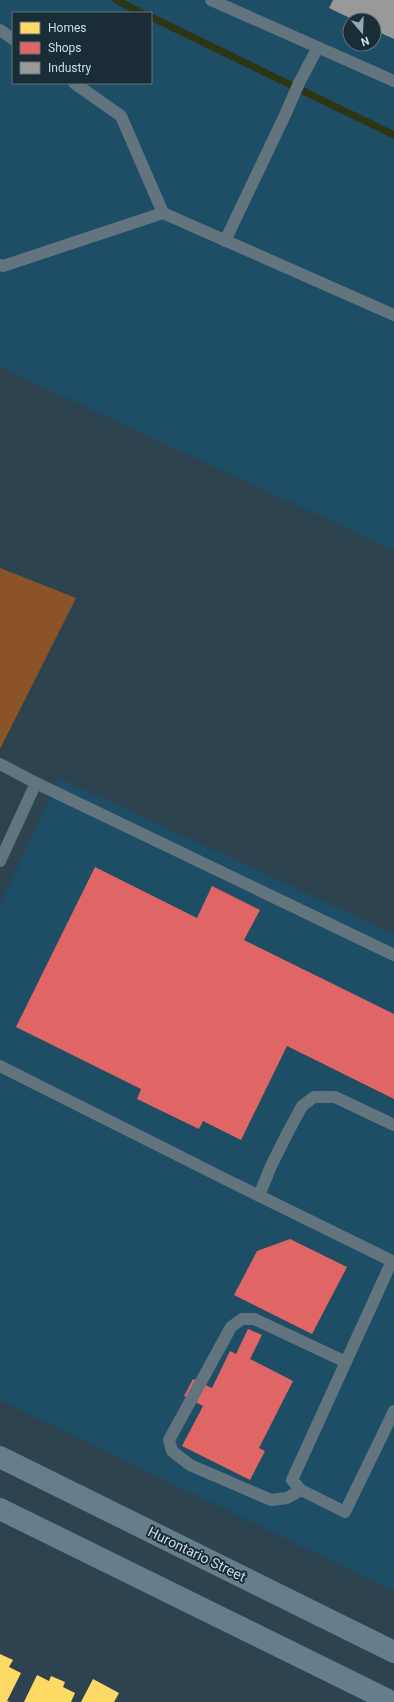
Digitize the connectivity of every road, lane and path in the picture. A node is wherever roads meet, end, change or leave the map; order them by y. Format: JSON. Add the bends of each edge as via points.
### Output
{"nodes":[{"id":1,"x":211,"y":0,"type":"edge"},
{"id":2,"x":0,"y":30,"type":"edge"},
{"id":3,"x":12,"y":38,"type":"edge"},
{"id":4,"x":318,"y":47,"type":"junction"},
{"id":5,"x":394,"y":81,"type":"edge"},
{"id":6,"x":75,"y":84,"type":"edge"},
{"id":7,"x":163,"y":213,"type":"junction"},
{"id":8,"x":225,"y":241,"type":"junction"},
{"id":9,"x":0,"y":264,"type":"edge"},
{"id":10,"x":394,"y":316,"type":"edge"},
{"id":11,"x":0,"y":764,"type":"edge"},
{"id":12,"x":36,"y":783,"type":"junction"},
{"id":13,"x":0,"y":861,"type":"edge"},
{"id":14,"x":394,"y":955,"type":"edge"},
{"id":15,"x":0,"y":1066,"type":"edge"},
{"id":16,"x":394,"y":1125,"type":"edge"},
{"id":17,"x":259,"y":1196,"type":"junction"},
{"id":18,"x":393,"y":1262,"type":"edge"},
{"id":19,"x":346,"y":1362,"type":"junction"},
{"id":20,"x":394,"y":1411,"type":"edge"},
{"id":21,"x":0,"y":1457,"type":"edge"},
{"id":22,"x":301,"y":1490,"type":"junction"},
{"id":23,"x":0,"y":1509,"type":"edge"},
{"id":24,"x":394,"y":1652,"type":"edge"},
{"id":25,"x":392,"y":1702,"type":"edge"}],
"edges":[{"from":1,"to":4,"type":"lane"},
{"from":2,"to":3,"type":"lane"},
{"from":4,"to":5,"type":"lane"},
{"from":4,"to":8,"type":"lane"},
{"from":6,"to":7,"type":"lane","via":[[121,116]]},
{"from":7,"to":8,"type":"lane"},
{"from":7,"to":9,"type":"lane","via":[[3,266]]},
{"from":8,"to":10,"type":"lane"},
{"from":11,"to":12,"type":"lane"},
{"from":12,"to":13,"type":"lane"},
{"from":12,"to":14,"type":"lane"},
{"from":15,"to":17,"type":"lane"},
{"from":16,"to":17,"type":"lane","via":[[335,1097],[314,1097],[302,1106],[298,1113]]},
{"from":17,"to":18,"type":"lane"},
{"from":18,"to":19,"type":"lane"},
{"from":19,"to":22,"type":"lane","via":[[292,1480]]},
{"from":19,"to":22,"type":"lane","via":[[254,1319],[242,1319],[231,1327],[169,1440],[172,1451],[190,1465],[271,1500],[287,1498]]},
{"from":20,"to":22,"type":"lane","via":[[344,1512]]},
{"from":21,"to":24,"type":"main road","name":"Hurontario Street"},
{"from":23,"to":25,"type":"main road"}]}
